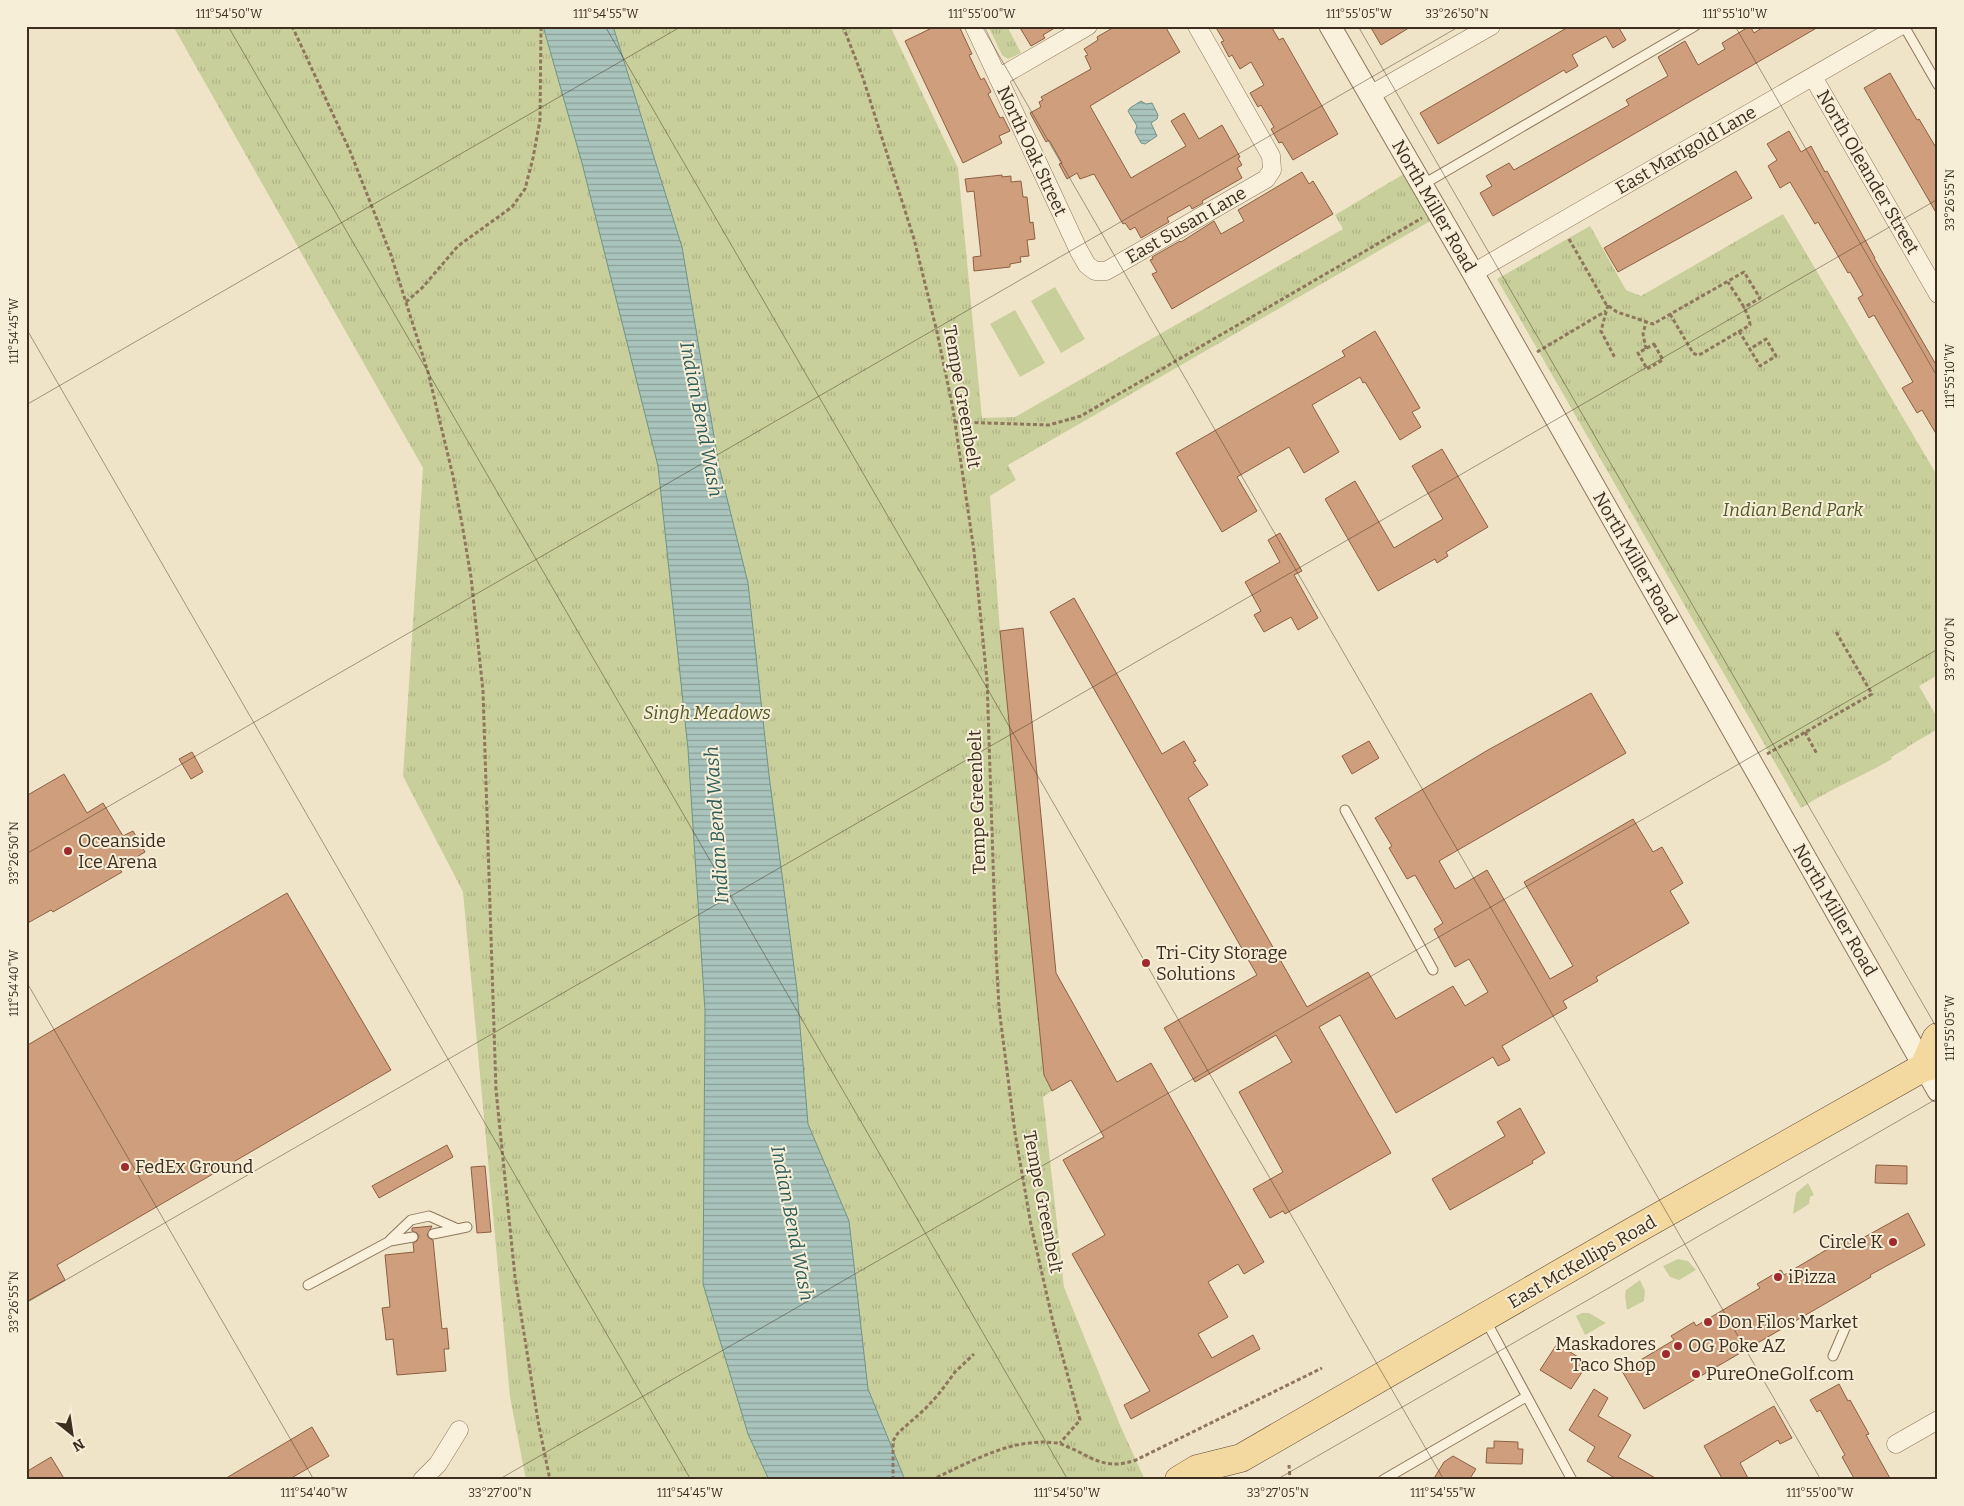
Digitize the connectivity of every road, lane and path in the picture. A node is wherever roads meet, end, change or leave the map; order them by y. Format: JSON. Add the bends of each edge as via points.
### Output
{"nodes":[{"id":1,"x":292,"y":26,"type":"edge"},
{"id":2,"x":541,"y":26,"type":"edge"},
{"id":3,"x":843,"y":26,"type":"edge"},
{"id":4,"x":974,"y":26,"type":"edge"},
{"id":5,"x":1088,"y":26,"type":"edge"},
{"id":6,"x":1197,"y":26,"type":"edge"},
{"id":7,"x":1330,"y":26,"type":"edge"},
{"id":8,"x":1490,"y":26,"type":"edge"},
{"id":9,"x":1695,"y":26,"type":"edge"},
{"id":10,"x":1900,"y":26,"type":"edge"},
{"id":11,"x":1904,"y":26,"type":"edge"},
{"id":12,"x":1813,"y":77,"type":"junction"},
{"id":13,"x":998,"y":78,"type":"junction"},
{"id":14,"x":1938,"y":85,"type":"edge"},
{"id":15,"x":1370,"y":95,"type":"junction"},
{"id":16,"x":1422,"y":185,"type":"junction"},
{"id":17,"x":1436,"y":209,"type":"junction"},
{"id":18,"x":1569,"y":239,"type":"dead end"},
{"id":19,"x":1095,"y":271,"type":"joint"},
{"id":20,"x":1473,"y":273,"type":"junction"},
{"id":21,"x":1728,"y":282,"type":"junction"},
{"id":22,"x":1938,"y":294,"type":"edge"},
{"id":23,"x":406,"y":302,"type":"junction"},
{"id":24,"x":1608,"y":306,"type":"junction"},
{"id":25,"x":1743,"y":308,"type":"junction"},
{"id":26,"x":1606,"y":311,"type":"junction"},
{"id":27,"x":1670,"y":314,"type":"junction"},
{"id":28,"x":1646,"y":322,"type":"junction"},
{"id":29,"x":1739,"y":331,"type":"junction"},
{"id":30,"x":1646,"y":349,"type":"junction"},
{"id":31,"x":1750,"y":349,"type":"junction"},
{"id":32,"x":1615,"y":358,"type":"dead end"},
{"id":33,"x":1522,"y":360,"type":"junction"},
{"id":34,"x":955,"y":422,"type":"junction"},
{"id":35,"x":1835,"y":630,"type":"dead end"},
{"id":36,"x":1805,"y":732,"type":"junction"},
{"id":37,"x":1817,"y":754,"type":"dead end"},
{"id":38,"x":1751,"y":763,"type":"junction"},
{"id":39,"x":1345,"y":810,"type":"dead end"},
{"id":40,"x":1433,"y":970,"type":"dead end"},
{"id":41,"x":1938,"y":1037,"type":"edge"},
{"id":42,"x":1931,"y":1066,"type":"edge"},
{"id":43,"x":1938,"y":1092,"type":"edge"},
{"id":44,"x":433,"y":1234,"type":"dead end"},
{"id":45,"x":413,"y":1237,"type":"dead end"},
{"id":46,"x":390,"y":1241,"type":"junction"},
{"id":47,"x":308,"y":1286,"type":"dead end"},
{"id":48,"x":1484,"y":1318,"type":"junction"},
{"id":49,"x":1846,"y":1326,"type":"dead end"},
{"id":50,"x":974,"y":1354,"type":"dead end"},
{"id":51,"x":1833,"y":1356,"type":"dead end"},
{"id":52,"x":1322,"y":1368,"type":"dead end"},
{"id":53,"x":1526,"y":1397,"type":"junction"},
{"id":54,"x":1938,"y":1420,"type":"edge"},
{"id":55,"x":459,"y":1430,"type":"dead end"},
{"id":56,"x":1060,"y":1443,"type":"junction"},
{"id":57,"x":1896,"y":1444,"type":"dead end"},
{"id":58,"x":1241,"y":1458,"type":"junction"},
{"id":59,"x":1289,"y":1465,"type":"dead end"},
{"id":60,"x":1394,"y":1477,"type":"edge"},
{"id":61,"x":422,"y":1480,"type":"edge"},
{"id":62,"x":550,"y":1480,"type":"edge"},
{"id":63,"x":893,"y":1480,"type":"edge"},
{"id":64,"x":931,"y":1480,"type":"edge"},
{"id":65,"x":1178,"y":1480,"type":"edge"},
{"id":66,"x":1221,"y":1480,"type":"edge"},
{"id":67,"x":1287,"y":1480,"type":"edge"},
{"id":68,"x":1383,"y":1480,"type":"edge"},
{"id":69,"x":1572,"y":1480,"type":"edge"}],
"edges":[{"from":1,"to":23,"type":"path","via":[[350,151]]},
{"from":2,"to":23,"type":"path","via":[[540,120],[525,189],[512,207],[458,246]]},
{"from":3,"to":34,"type":"path","name":"Tempe Greenbelt","via":[[863,78],[914,239]]},
{"from":4,"to":13,"type":"street","name":"North Oak Street"},
{"from":5,"to":13,"type":"street"},
{"from":6,"to":19,"type":"street","name":"East Susan Lane","via":[[1271,156],[1272,170],[1266,179],[1250,189],[1112,268]]},
{"from":7,"to":15,"type":"street","name":"North Miller Road"},
{"from":8,"to":15,"type":"street"},
{"from":9,"to":16,"type":"lane"},
{"from":10,"to":12,"type":"street","name":"East Marigold Lane"},
{"from":11,"to":14,"type":"lane"},
{"from":12,"to":20,"type":"street","name":"East Marigold Lane"},
{"from":12,"to":22,"type":"street","name":"North Oleander Street"},
{"from":13,"to":19,"type":"street","name":"North Oak Street","via":[[1079,251]]},
{"from":15,"to":16,"type":"street","name":"North Miller Road"},
{"from":16,"to":17,"type":"street","name":"North Miller Road"},
{"from":17,"to":20,"type":"street","name":"North Miller Road"},
{"from":17,"to":34,"type":"path","via":[[1081,416],[1049,424]]},
{"from":18,"to":24,"type":"path"},
{"from":20,"to":33,"type":"street","name":"North Miller Road"},
{"from":21,"to":25,"type":"path"},
{"from":21,"to":25,"type":"path","via":[[1744,272],[1760,298]]},
{"from":21,"to":27,"type":"path"},
{"from":23,"to":62,"type":"path","via":[[428,372],[453,476],[471,577],[483,691],[496,1090],[515,1277]]},
{"from":24,"to":26,"type":"path"},
{"from":24,"to":28,"type":"path"},
{"from":25,"to":29,"type":"path","via":[[1750,325]]},
{"from":26,"to":32,"type":"path","via":[[1601,331]]},
{"from":26,"to":33,"type":"path"},
{"from":27,"to":28,"type":"path","via":[[1653,324]]},
{"from":27,"to":29,"type":"path","via":[[1692,353],[1697,356]]},
{"from":28,"to":30,"type":"path","via":[[1643,334]]},
{"from":29,"to":31,"type":"path"},
{"from":30,"to":30,"type":"path","via":[[1654,344],[1663,360],[1647,369],[1638,353]]},
{"from":31,"to":31,"type":"path","via":[[1760,366],[1776,356],[1766,339]]},
{"from":33,"to":38,"type":"street","name":"North Miller Road"},
{"from":34,"to":56,"type":"path","name":"Tempe Greenbelt","via":[[988,680],[996,952],[1015,1133],[1031,1225],[1080,1420]]},
{"from":35,"to":36,"type":"path","via":[[1872,694]]},
{"from":36,"to":37,"type":"path"},
{"from":36,"to":38,"type":"path"},
{"from":38,"to":42,"type":"street","name":"North Miller Road"},
{"from":39,"to":40,"type":"lane"},
{"from":41,"to":42,"type":"main road"},
{"from":42,"to":43,"type":"street","name":"North Miller Road"},
{"from":42,"to":48,"type":"main road","name":"East McKellips Road"},
{"from":44,"to":46,"type":"lane","via":[[463,1228],[428,1216],[411,1220]]},
{"from":45,"to":46,"type":"lane"},
{"from":46,"to":47,"type":"lane"},
{"from":48,"to":53,"type":"lane"},
{"from":48,"to":58,"type":"main road","name":"East McKellips Road"},
{"from":49,"to":51,"type":"lane"},
{"from":50,"to":63,"type":"path","via":[[954,1372],[932,1402],[898,1432],[893,1442]]},
{"from":52,"to":56,"type":"path","via":[[1120,1465],[1102,1463]]},
{"from":53,"to":60,"type":"lane"},
{"from":53,"to":69,"type":"lane"},
{"from":54,"to":57,"type":"street"},
{"from":55,"to":61,"type":"street","via":[[438,1464]]},
{"from":56,"to":64,"type":"path","via":[[1031,1442],[1002,1448]]},
{"from":58,"to":65,"type":"main road","name":"East McKellips Road","via":[[1197,1469]]},
{"from":58,"to":66,"type":"main road","name":"East McKellips Road"},
{"from":59,"to":67,"type":"path","via":[[1290,1478]]},
{"from":60,"to":68,"type":"lane"}]}
